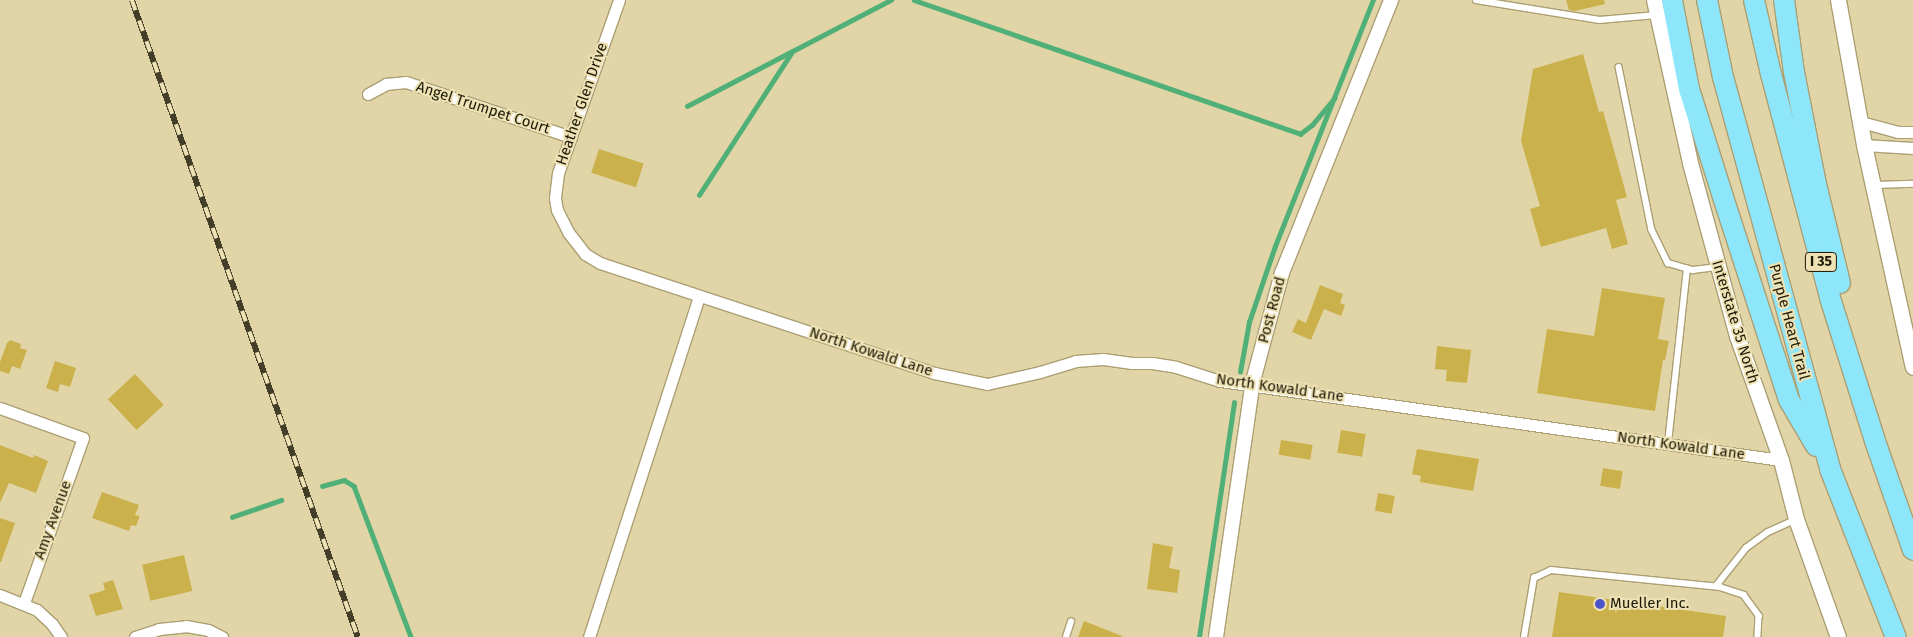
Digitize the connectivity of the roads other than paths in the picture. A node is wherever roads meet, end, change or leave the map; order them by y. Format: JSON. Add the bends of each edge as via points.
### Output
{"nodes":[{"id":1,"x":619,"y":0,"type":"edge"},
{"id":2,"x":1390,"y":0,"type":"edge"},
{"id":3,"x":1476,"y":0,"type":"edge"},
{"id":4,"x":1672,"y":0,"type":"edge"},
{"id":5,"x":1707,"y":0,"type":"edge"},
{"id":6,"x":1754,"y":0,"type":"edge"},
{"id":7,"x":1784,"y":0,"type":"edge"},
{"id":8,"x":1838,"y":0,"type":"edge"},
{"id":9,"x":1655,"y":7,"type":"edge"},
{"id":10,"x":1619,"y":67,"type":"dead end"},
{"id":11,"x":368,"y":94,"type":"dead end"},
{"id":12,"x":1861,"y":122,"type":"junction"},
{"id":13,"x":1913,"y":132,"type":"edge"},
{"id":14,"x":571,"y":137,"type":"junction"},
{"id":15,"x":1864,"y":145,"type":"junction"},
{"id":16,"x":1913,"y":148,"type":"edge"},
{"id":17,"x":1913,"y":184,"type":"edge"},
{"id":18,"x":1873,"y":185,"type":"junction"},
{"id":19,"x":557,"y":210,"type":"joint"},
{"id":20,"x":1718,"y":267,"type":"junction"},
{"id":21,"x":1686,"y":269,"type":"junction"},
{"id":22,"x":699,"y":296,"type":"junction"},
{"id":23,"x":1913,"y":367,"type":"edge"},
{"id":24,"x":1253,"y":384,"type":"junction"},
{"id":25,"x":0,"y":408,"type":"edge"},
{"id":26,"x":1668,"y":443,"type":"junction"},
{"id":27,"x":1781,"y":460,"type":"junction"},
{"id":28,"x":1830,"y":469,"type":"junction"},
{"id":29,"x":1796,"y":519,"type":"junction"},
{"id":30,"x":1902,"y":520,"type":"junction"},
{"id":31,"x":1913,"y":550,"type":"edge"},
{"id":32,"x":1716,"y":586,"type":"junction"},
{"id":33,"x":0,"y":594,"type":"edge"},
{"id":34,"x":24,"y":603,"type":"junction"},
{"id":35,"x":1071,"y":622,"type":"dead end"},
{"id":36,"x":61,"y":637,"type":"edge"},
{"id":37,"x":135,"y":637,"type":"edge"},
{"id":38,"x":222,"y":637,"type":"edge"},
{"id":39,"x":589,"y":637,"type":"edge"},
{"id":40,"x":1066,"y":637,"type":"edge"},
{"id":41,"x":1217,"y":637,"type":"edge"},
{"id":42,"x":1524,"y":637,"type":"edge"},
{"id":43,"x":1758,"y":637,"type":"edge"},
{"id":44,"x":1838,"y":637,"type":"edge"},
{"id":45,"x":1896,"y":637,"type":"edge"}],
"edges":[{"from":1,"to":14,"type":"street","name":"Heather Glen Drive"},
{"from":2,"to":24,"type":"street","name":"Post Road","via":[[1282,274]]},
{"from":3,"to":9,"type":"lane","via":[[1599,20]]},
{"from":4,"to":28,"type":"highway","via":[[1689,89],[1789,400]]},
{"from":5,"to":28,"type":"highway","name":"Purple Heart Trail","via":[[1723,76]]},
{"from":6,"to":30,"type":"highway","number":"I 35","via":[[1830,298]]},
{"from":7,"to":30,"type":"highway","via":[[1816,184],[1840,284],[1908,498]]},
{"from":8,"to":12,"type":"main road"},
{"from":9,"to":20,"type":"main road","name":"Interstate 35 North","via":[[1690,163]]},
{"from":10,"to":21,"type":"lane","via":[[1652,230],[1668,263]]},
{"from":11,"to":14,"type":"street","name":"Angel Trumpet Court","via":[[386,84],[406,82]]},
{"from":12,"to":13,"type":"street","via":[[1898,132]]},
{"from":12,"to":15,"type":"main road"},
{"from":14,"to":19,"type":"street","name":"Heather Glen Drive","via":[[558,173]]},
{"from":15,"to":16,"type":"street"},
{"from":15,"to":18,"type":"main road"},
{"from":17,"to":18,"type":"lane"},
{"from":18,"to":23,"type":"main road"},
{"from":19,"to":22,"type":"street","name":"North Kowald Lane","via":[[568,232],[585,254],[600,263]]},
{"from":20,"to":21,"type":"lane"},
{"from":20,"to":27,"type":"main road","name":"Interstate 35 North","via":[[1737,336]]},
{"from":21,"to":26,"type":"lane"},
{"from":22,"to":24,"type":"street","name":"North Kowald Lane","via":[[934,374],[987,384],[1075,361],[1103,359],[1152,363],[1220,381]]},
{"from":22,"to":39,"type":"street"},
{"from":24,"to":26,"type":"street","name":"North Kowald Lane"},
{"from":24,"to":41,"type":"street","name":"Post Road"},
{"from":25,"to":34,"type":"street","name":"Amy Avenue","via":[[82,438]]},
{"from":26,"to":27,"type":"street","name":"North Kowald Lane"},
{"from":27,"to":29,"type":"main road","name":"Interstate 35 North"},
{"from":28,"to":45,"type":"highway","name":"Purple Heart Trail"},
{"from":29,"to":32,"type":"lane","via":[[1768,532],[1746,548]]},
{"from":29,"to":44,"type":"main road","name":"Interstate 35 North"},
{"from":30,"to":31,"type":"highway","number":"I 35"},
{"from":32,"to":42,"type":"lane","via":[[1551,570],[1534,578]]},
{"from":32,"to":43,"type":"lane","via":[[1744,595],[1759,616]]},
{"from":33,"to":34,"type":"street"},
{"from":34,"to":36,"type":"street","via":[[44,616]]},
{"from":35,"to":40,"type":"lane"},
{"from":37,"to":38,"type":"street","via":[[159,629],[186,626],[208,630]]}]}
